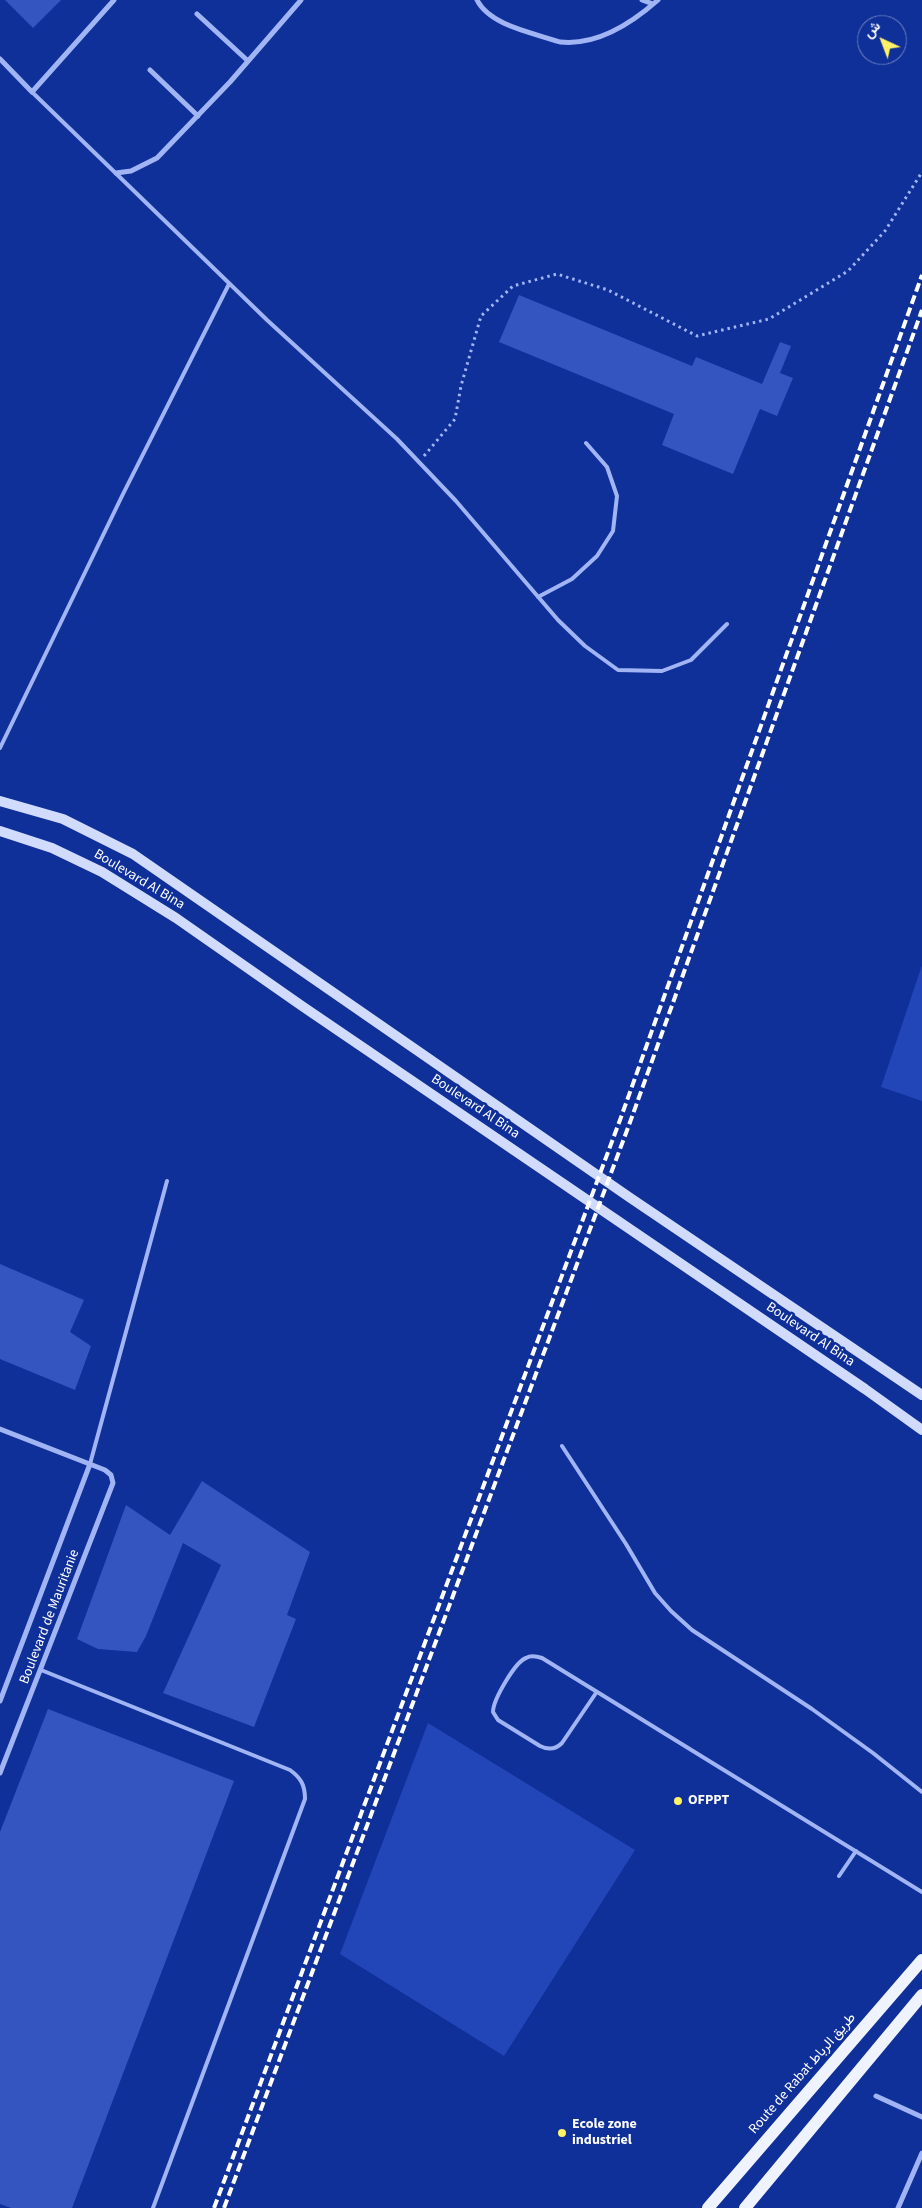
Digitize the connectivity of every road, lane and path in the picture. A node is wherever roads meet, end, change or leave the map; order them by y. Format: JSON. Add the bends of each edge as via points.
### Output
{"nodes":[{"id":1,"x":114,"y":0,"type":"edge"},
{"id":2,"x":301,"y":0,"type":"edge"},
{"id":3,"x":477,"y":0,"type":"edge"},
{"id":4,"x":642,"y":0,"type":"edge"},
{"id":5,"x":658,"y":0,"type":"edge"},
{"id":6,"x":653,"y":4,"type":"junction"},
{"id":7,"x":197,"y":14,"type":"dead end"},
{"id":8,"x":0,"y":59,"type":"edge"},
{"id":9,"x":248,"y":61,"type":"junction"},
{"id":10,"x":150,"y":70,"type":"dead end"},
{"id":11,"x":32,"y":92,"type":"junction"},
{"id":12,"x":198,"y":116,"type":"junction"},
{"id":13,"x":922,"y":172,"type":"edge"},
{"id":14,"x":116,"y":173,"type":"junction"},
{"id":15,"x":229,"y":284,"type":"junction"},
{"id":16,"x":586,"y":444,"type":"dead end"},
{"id":17,"x":419,"y":462,"type":"junction"},
{"id":18,"x":538,"y":597,"type":"junction"},
{"id":19,"x":727,"y":624,"type":"dead end"},
{"id":20,"x":0,"y":748,"type":"edge"},
{"id":21,"x":0,"y":801,"type":"edge"},
{"id":22,"x":0,"y":831,"type":"edge"},
{"id":23,"x":167,"y":1182,"type":"dead end"},
{"id":24,"x":922,"y":1395,"type":"edge"},
{"id":25,"x":0,"y":1429,"type":"edge"},
{"id":26,"x":922,"y":1430,"type":"edge"},
{"id":27,"x":562,"y":1446,"type":"dead end"},
{"id":28,"x":90,"y":1464,"type":"junction"},
{"id":29,"x":41,"y":1670,"type":"junction"},
{"id":30,"x":596,"y":1693,"type":"junction"},
{"id":31,"x":0,"y":1701,"type":"edge"},
{"id":32,"x":0,"y":1772,"type":"edge"},
{"id":33,"x":922,"y":1792,"type":"edge"},
{"id":34,"x":856,"y":1851,"type":"junction"},
{"id":35,"x":839,"y":1876,"type":"dead end"},
{"id":36,"x":922,"y":1892,"type":"edge"},
{"id":37,"x":922,"y":1960,"type":"edge"},
{"id":38,"x":922,"y":1995,"type":"edge"},
{"id":39,"x":876,"y":2096,"type":"dead end"},
{"id":40,"x":922,"y":2117,"type":"edge"},
{"id":41,"x":922,"y":2154,"type":"edge"},
{"id":42,"x":152,"y":2208,"type":"edge"},
{"id":43,"x":708,"y":2208,"type":"edge"},
{"id":44,"x":745,"y":2208,"type":"edge"},
{"id":45,"x":898,"y":2208,"type":"edge"}],
"edges":[{"from":1,"to":11,"type":"street"},
{"from":2,"to":9,"type":"street"},
{"from":3,"to":6,"type":"street","via":[[494,20],[570,43],[601,36],[640,15]]},
{"from":4,"to":6,"type":"street"},
{"from":5,"to":6,"type":"street"},
{"from":7,"to":9,"type":"street"},
{"from":8,"to":11,"type":"street"},
{"from":9,"to":12,"type":"street"},
{"from":10,"to":12,"type":"street"},
{"from":11,"to":14,"type":"lane"},
{"from":12,"to":14,"type":"street","via":[[157,158],[131,171]]},
{"from":13,"to":17,"type":"path","via":[[885,231],[848,271],[769,320],[697,336],[608,290],[557,274],[513,286],[481,316],[455,419]]},
{"from":14,"to":15,"type":"lane"},
{"from":15,"to":17,"type":"lane"},
{"from":15,"to":20,"type":"lane"},
{"from":16,"to":18,"type":"lane","via":[[607,467],[618,496],[613,531],[597,556],[572,579]]},
{"from":17,"to":18,"type":"lane"},
{"from":18,"to":19,"type":"lane","via":[[578,640],[618,670],[662,671],[691,660]]},
{"from":21,"to":24,"type":"main road","name":"Boulevard Al Bina","via":[[64,819],[132,854]]},
{"from":22,"to":26,"type":"main road","name":"Boulevard Al Bina","via":[[52,848],[102,872],[176,918]]},
{"from":23,"to":28,"type":"lane"},
{"from":25,"to":28,"type":"street"},
{"from":27,"to":33,"type":"lane","via":[[670,1611],[692,1630],[858,1742]]},
{"from":28,"to":29,"type":"street","name":"Boulevard de Mauritanie","via":[[111,1475],[113,1487]]},
{"from":28,"to":31,"type":"street","name":"Boulevard de Mauritanie"},
{"from":29,"to":32,"type":"street","name":"Boulevard de Mauritanie"},
{"from":29,"to":42,"type":"lane","via":[[290,1770],[305,1789],[305,1799]]},
{"from":30,"to":30,"type":"lane","via":[[542,1658],[532,1656],[517,1665],[495,1700],[493,1712],[498,1720],[540,1746],[555,1749]]},
{"from":30,"to":34,"type":"lane"},
{"from":34,"to":35,"type":"lane"},
{"from":34,"to":36,"type":"lane"},
{"from":37,"to":43,"type":"main road","name":"Route de Rabat طريق الرباط"},
{"from":38,"to":44,"type":"main road"},
{"from":39,"to":40,"type":"street"},
{"from":41,"to":45,"type":"street"}]}
